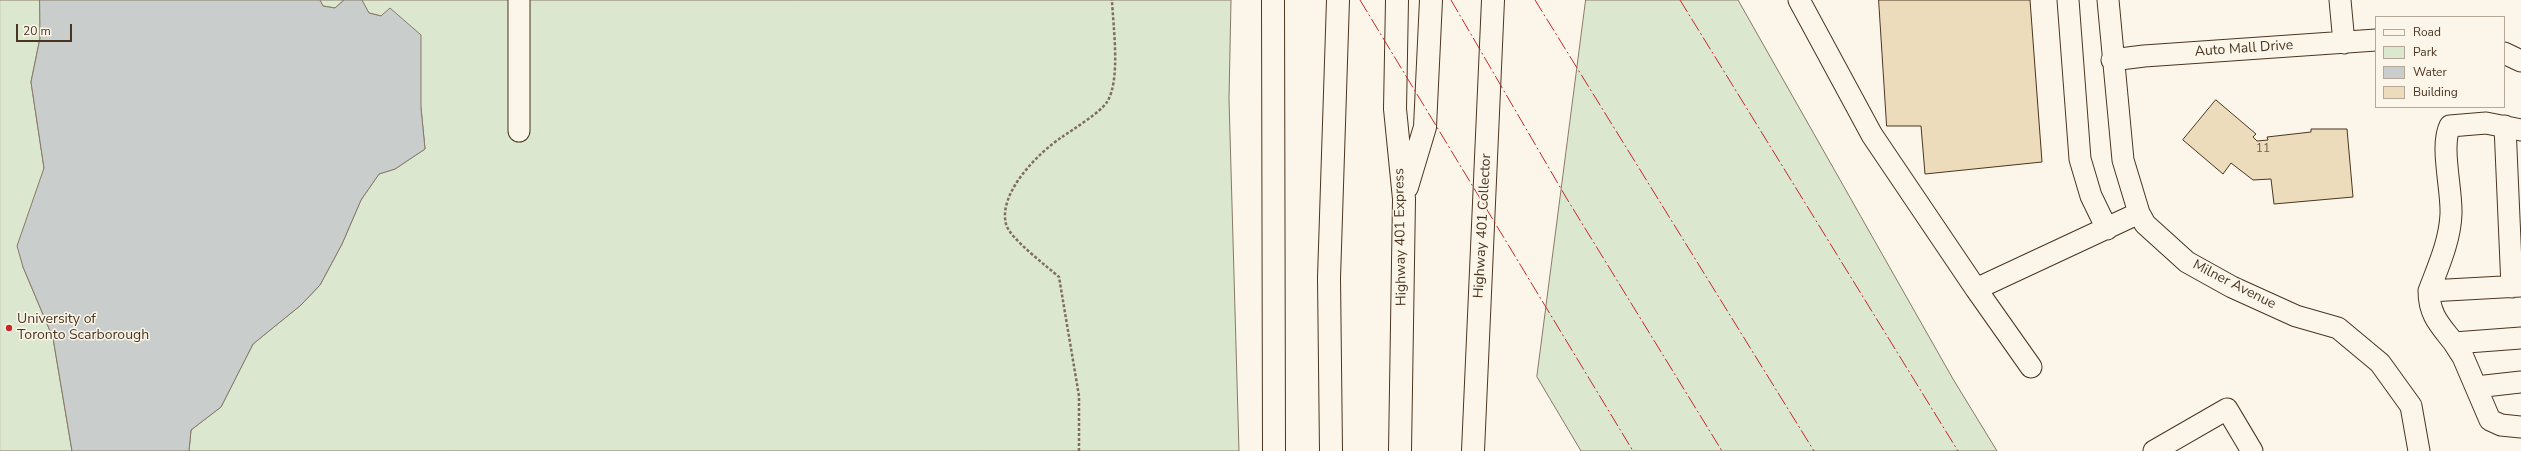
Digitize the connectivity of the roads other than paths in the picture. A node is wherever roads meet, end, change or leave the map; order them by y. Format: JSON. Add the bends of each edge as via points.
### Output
{"nodes":[{"id":1,"x":520,"y":0,"type":"edge"},
{"id":2,"x":1260,"y":0,"type":"edge"},
{"id":3,"x":1273,"y":0,"type":"edge"},
{"id":4,"x":1324,"y":0,"type":"edge"},
{"id":5,"x":1338,"y":0,"type":"edge"},
{"id":6,"x":1397,"y":0,"type":"edge"},
{"id":7,"x":1431,"y":0,"type":"edge"},
{"id":8,"x":1493,"y":0,"type":"edge"},
{"id":9,"x":1799,"y":0,"type":"edge"},
{"id":10,"x":2068,"y":0,"type":"edge"},
{"id":11,"x":2108,"y":0,"type":"edge"},
{"id":12,"x":2340,"y":0,"type":"edge"},
{"id":13,"x":2375,"y":40,"type":"edge"},
{"id":14,"x":2344,"y":43,"type":"junction"},
{"id":15,"x":2505,"y":53,"type":"edge"},
{"id":16,"x":2112,"y":60,"type":"junction"},
{"id":17,"x":2521,"y":61,"type":"edge"},
{"id":18,"x":1272,"y":84,"type":"junction"},
{"id":19,"x":2513,"y":128,"type":"edge"},
{"id":20,"x":519,"y":131,"type":"dead end"},
{"id":21,"x":1404,"y":199,"type":"junction"},
{"id":22,"x":2139,"y":213,"type":"junction"},
{"id":23,"x":2107,"y":228,"type":"junction"},
{"id":24,"x":1329,"y":278,"type":"junction"},
{"id":25,"x":2517,"y":286,"type":"edge"},
{"id":26,"x":1976,"y":289,"type":"junction"},
{"id":27,"x":2429,"y":291,"type":"junction"},
{"id":28,"x":2521,"y":338,"type":"edge"},
{"id":29,"x":2454,"y":343,"type":"junction"},
{"id":30,"x":2031,"y":367,"type":"dead end"},
{"id":31,"x":2521,"y":382,"type":"edge"},
{"id":32,"x":2476,"y":387,"type":"junction"},
{"id":33,"x":2521,"y":427,"type":"edge"},
{"id":34,"x":1274,"y":451,"type":"edge"},
{"id":35,"x":1331,"y":451,"type":"edge"},
{"id":36,"x":1400,"y":451,"type":"edge"},
{"id":37,"x":1473,"y":451,"type":"edge"},
{"id":38,"x":2154,"y":451,"type":"edge"},
{"id":39,"x":2252,"y":451,"type":"edge"},
{"id":40,"x":2419,"y":451,"type":"edge"}],
"edges":[{"from":1,"to":20,"type":"street"},
{"from":2,"to":18,"type":"highway"},
{"from":3,"to":18,"type":"highway"},
{"from":4,"to":24,"type":"highway"},
{"from":5,"to":24,"type":"highway"},
{"from":6,"to":21,"type":"highway","name":"Highway 401 Express","via":[[1395,109]]},
{"from":7,"to":21,"type":"highway","via":[[1425,127]]},
{"from":8,"to":37,"type":"highway","name":"Highway 401 Collector"},
{"from":9,"to":26,"type":"street","via":[[1872,135]]},
{"from":10,"to":23,"type":"street","via":[[2080,160],[2090,196]]},
{"from":11,"to":16,"type":"street","name":"Milner Avenue"},
{"from":12,"to":14,"type":"street"},
{"from":13,"to":14,"type":"street","name":"Auto Mall Drive"},
{"from":14,"to":16,"type":"street","name":"Auto Mall Drive"},
{"from":15,"to":17,"type":"street"},
{"from":16,"to":22,"type":"street","name":"Milner Avenue","via":[[2123,160]]},
{"from":18,"to":34,"type":"highway"},
{"from":19,"to":25,"type":"street"},
{"from":19,"to":27,"type":"street","via":[[2486,123],[2450,126],[2446,135],[2451,215],[2448,236]]},
{"from":21,"to":36,"type":"highway","name":"Highway 401 Express"},
{"from":22,"to":23,"type":"street"},
{"from":22,"to":40,"type":"street","name":"Milner Avenue","via":[[2145,224],[2187,262],[2232,287],[2296,316],[2338,328],[2380,363],[2411,406]]},
{"from":23,"to":26,"type":"street"},
{"from":24,"to":35,"type":"highway"},
{"from":25,"to":27,"type":"street"},
{"from":26,"to":30,"type":"street"},
{"from":27,"to":29,"type":"street","via":[[2429,306],[2433,315]]},
{"from":28,"to":29,"type":"street"},
{"from":29,"to":32,"type":"street"},
{"from":31,"to":32,"type":"street"},
{"from":32,"to":33,"type":"street","via":[[2490,420],[2500,425]]},
{"from":38,"to":39,"type":"street","via":[[2227,409]]}]}
